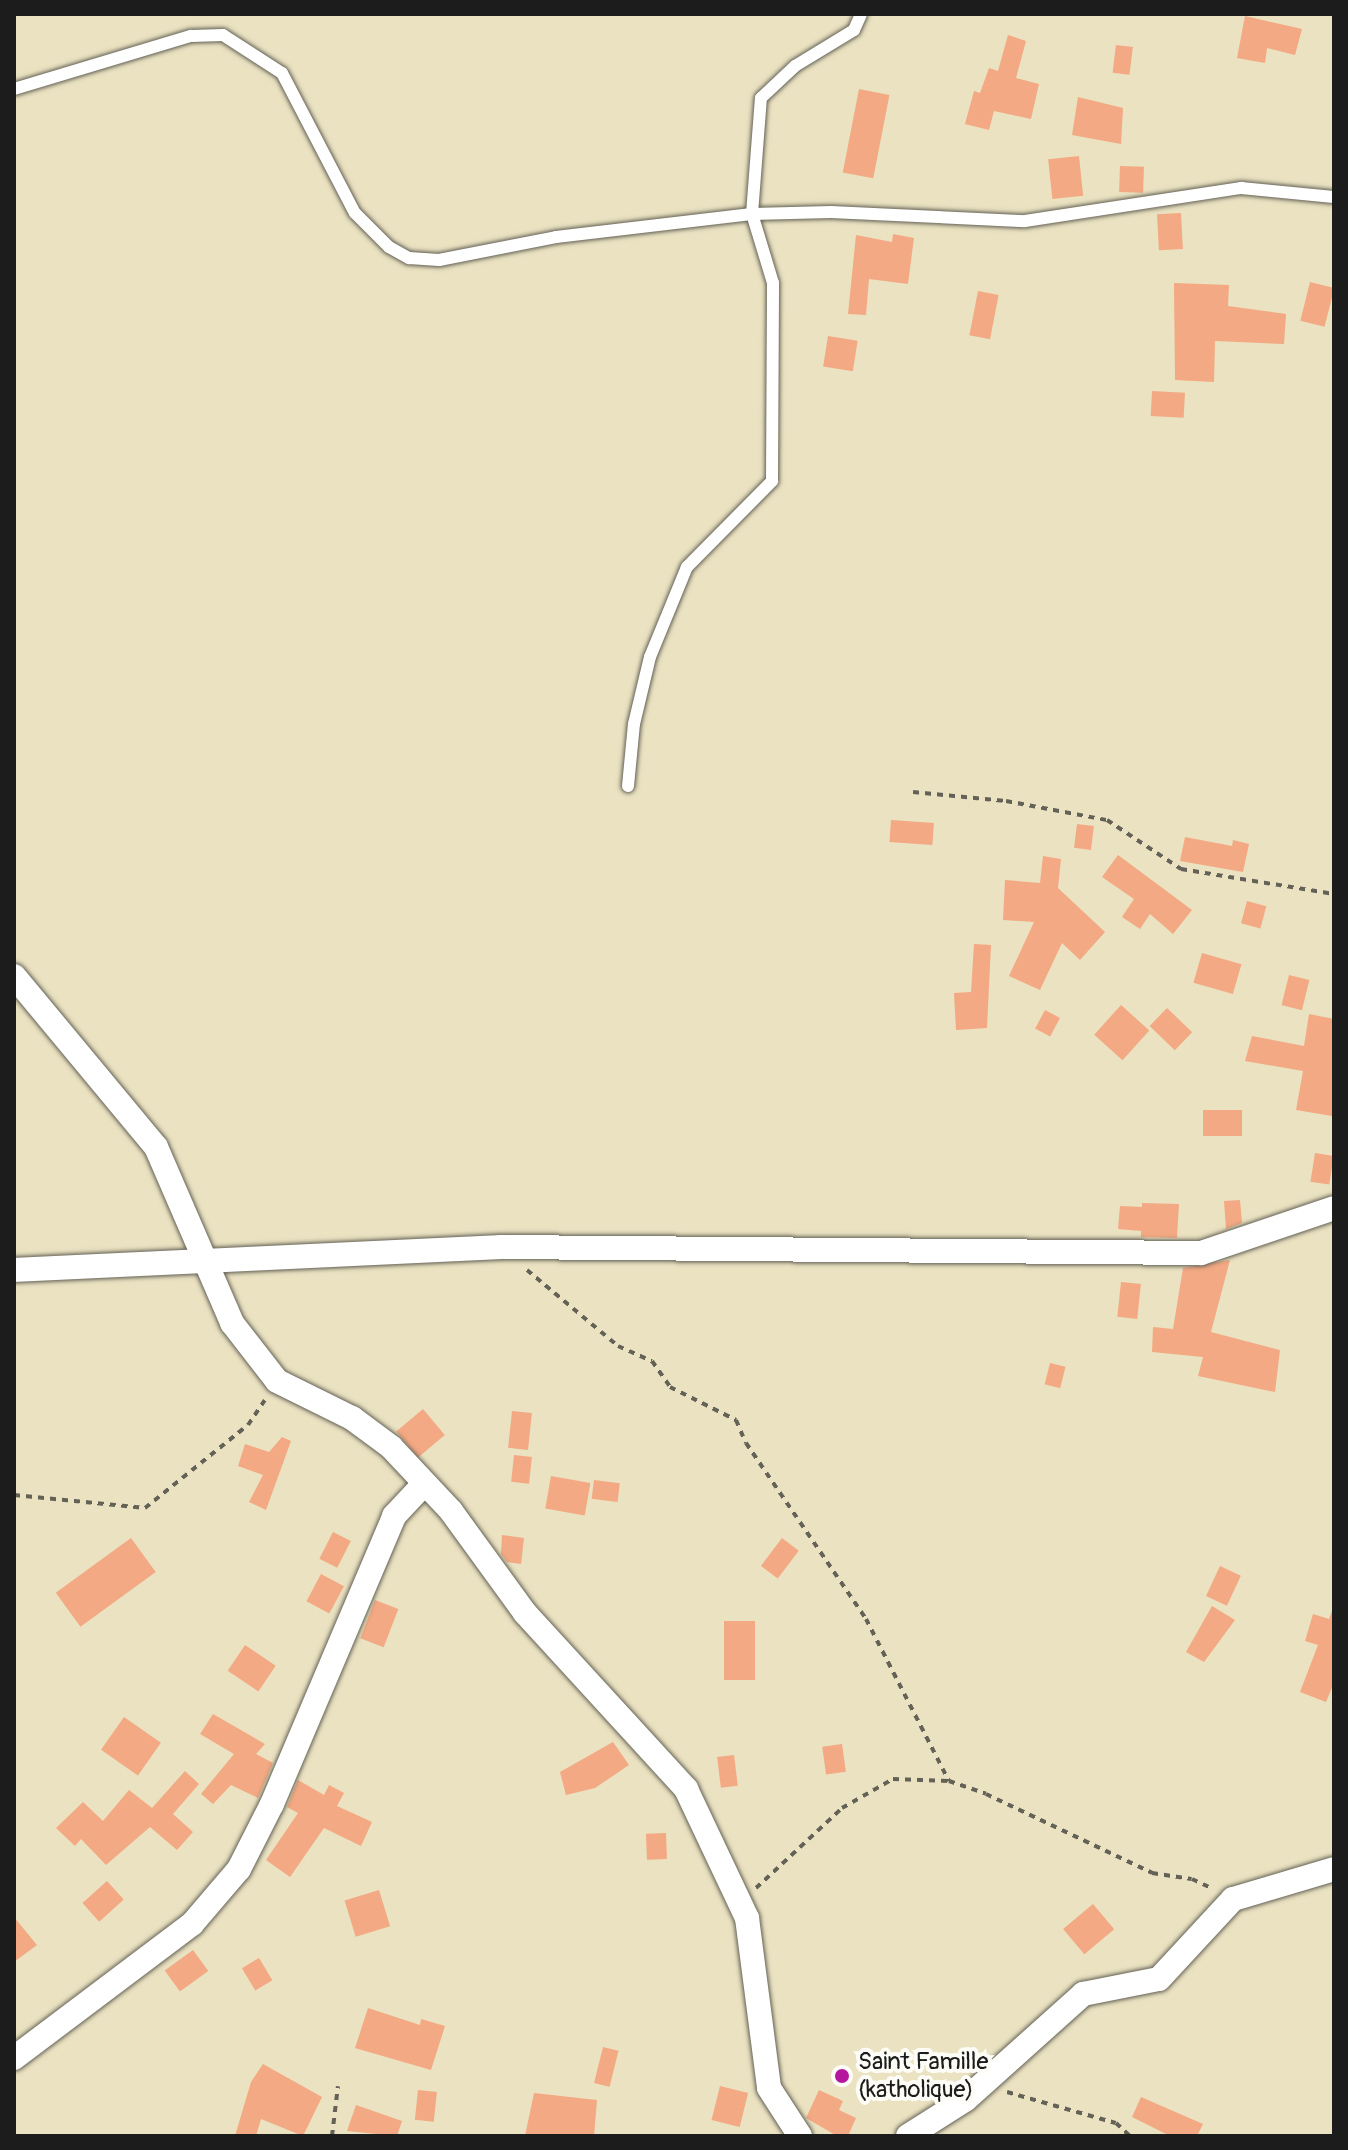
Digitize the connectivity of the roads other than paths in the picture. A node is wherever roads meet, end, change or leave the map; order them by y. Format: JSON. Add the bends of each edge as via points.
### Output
{"nodes":[{"id":1,"x":861,"y":14,"type":"edge"},
{"id":2,"x":14,"y":89,"type":"edge"},
{"id":3,"x":1334,"y":197,"type":"edge"},
{"id":4,"x":752,"y":214,"type":"junction"},
{"id":5,"x":628,"y":786,"type":"dead end"},
{"id":6,"x":14,"y":976,"type":"edge"},
{"id":7,"x":1334,"y":1208,"type":"edge"},
{"id":8,"x":207,"y":1263,"type":"junction"},
{"id":9,"x":14,"y":1270,"type":"edge"},
{"id":10,"x":423,"y":1485,"type":"junction"},
{"id":11,"x":1334,"y":1869,"type":"edge"},
{"id":12,"x":14,"y":2058,"type":"edge"},
{"id":13,"x":800,"y":2136,"type":"edge"},
{"id":14,"x":908,"y":2136,"type":"edge"}],
"edges":[{"from":1,"to":4,"type":"lane","via":[[854,30],[795,66],[761,98]]},
{"from":2,"to":4,"type":"lane","via":[[191,36],[223,35],[282,73],[355,213],[389,247],[409,258],[439,260],[543,239]]},
{"from":3,"to":4,"type":"lane","via":[[1241,188],[1025,221],[831,212]]},
{"from":4,"to":5,"type":"lane","via":[[773,283],[772,481],[687,567],[650,657],[634,724]]},
{"from":6,"to":8,"type":"street","via":[[156,1147]]},
{"from":7,"to":8,"type":"street","via":[[1201,1253],[500,1247]]},
{"from":8,"to":9,"type":"street"},
{"from":8,"to":10,"type":"street","via":[[232,1323],[277,1381],[352,1418],[391,1447]]},
{"from":10,"to":12,"type":"street","via":[[394,1516],[272,1804],[239,1869],[192,1924]]},
{"from":10,"to":13,"type":"street","via":[[451,1511],[525,1613],[686,1789],[740,1903],[761,1998],[769,2088]]},
{"from":11,"to":14,"type":"street","via":[[1233,1899],[1159,1979],[1083,1994],[981,2085]]}]}
